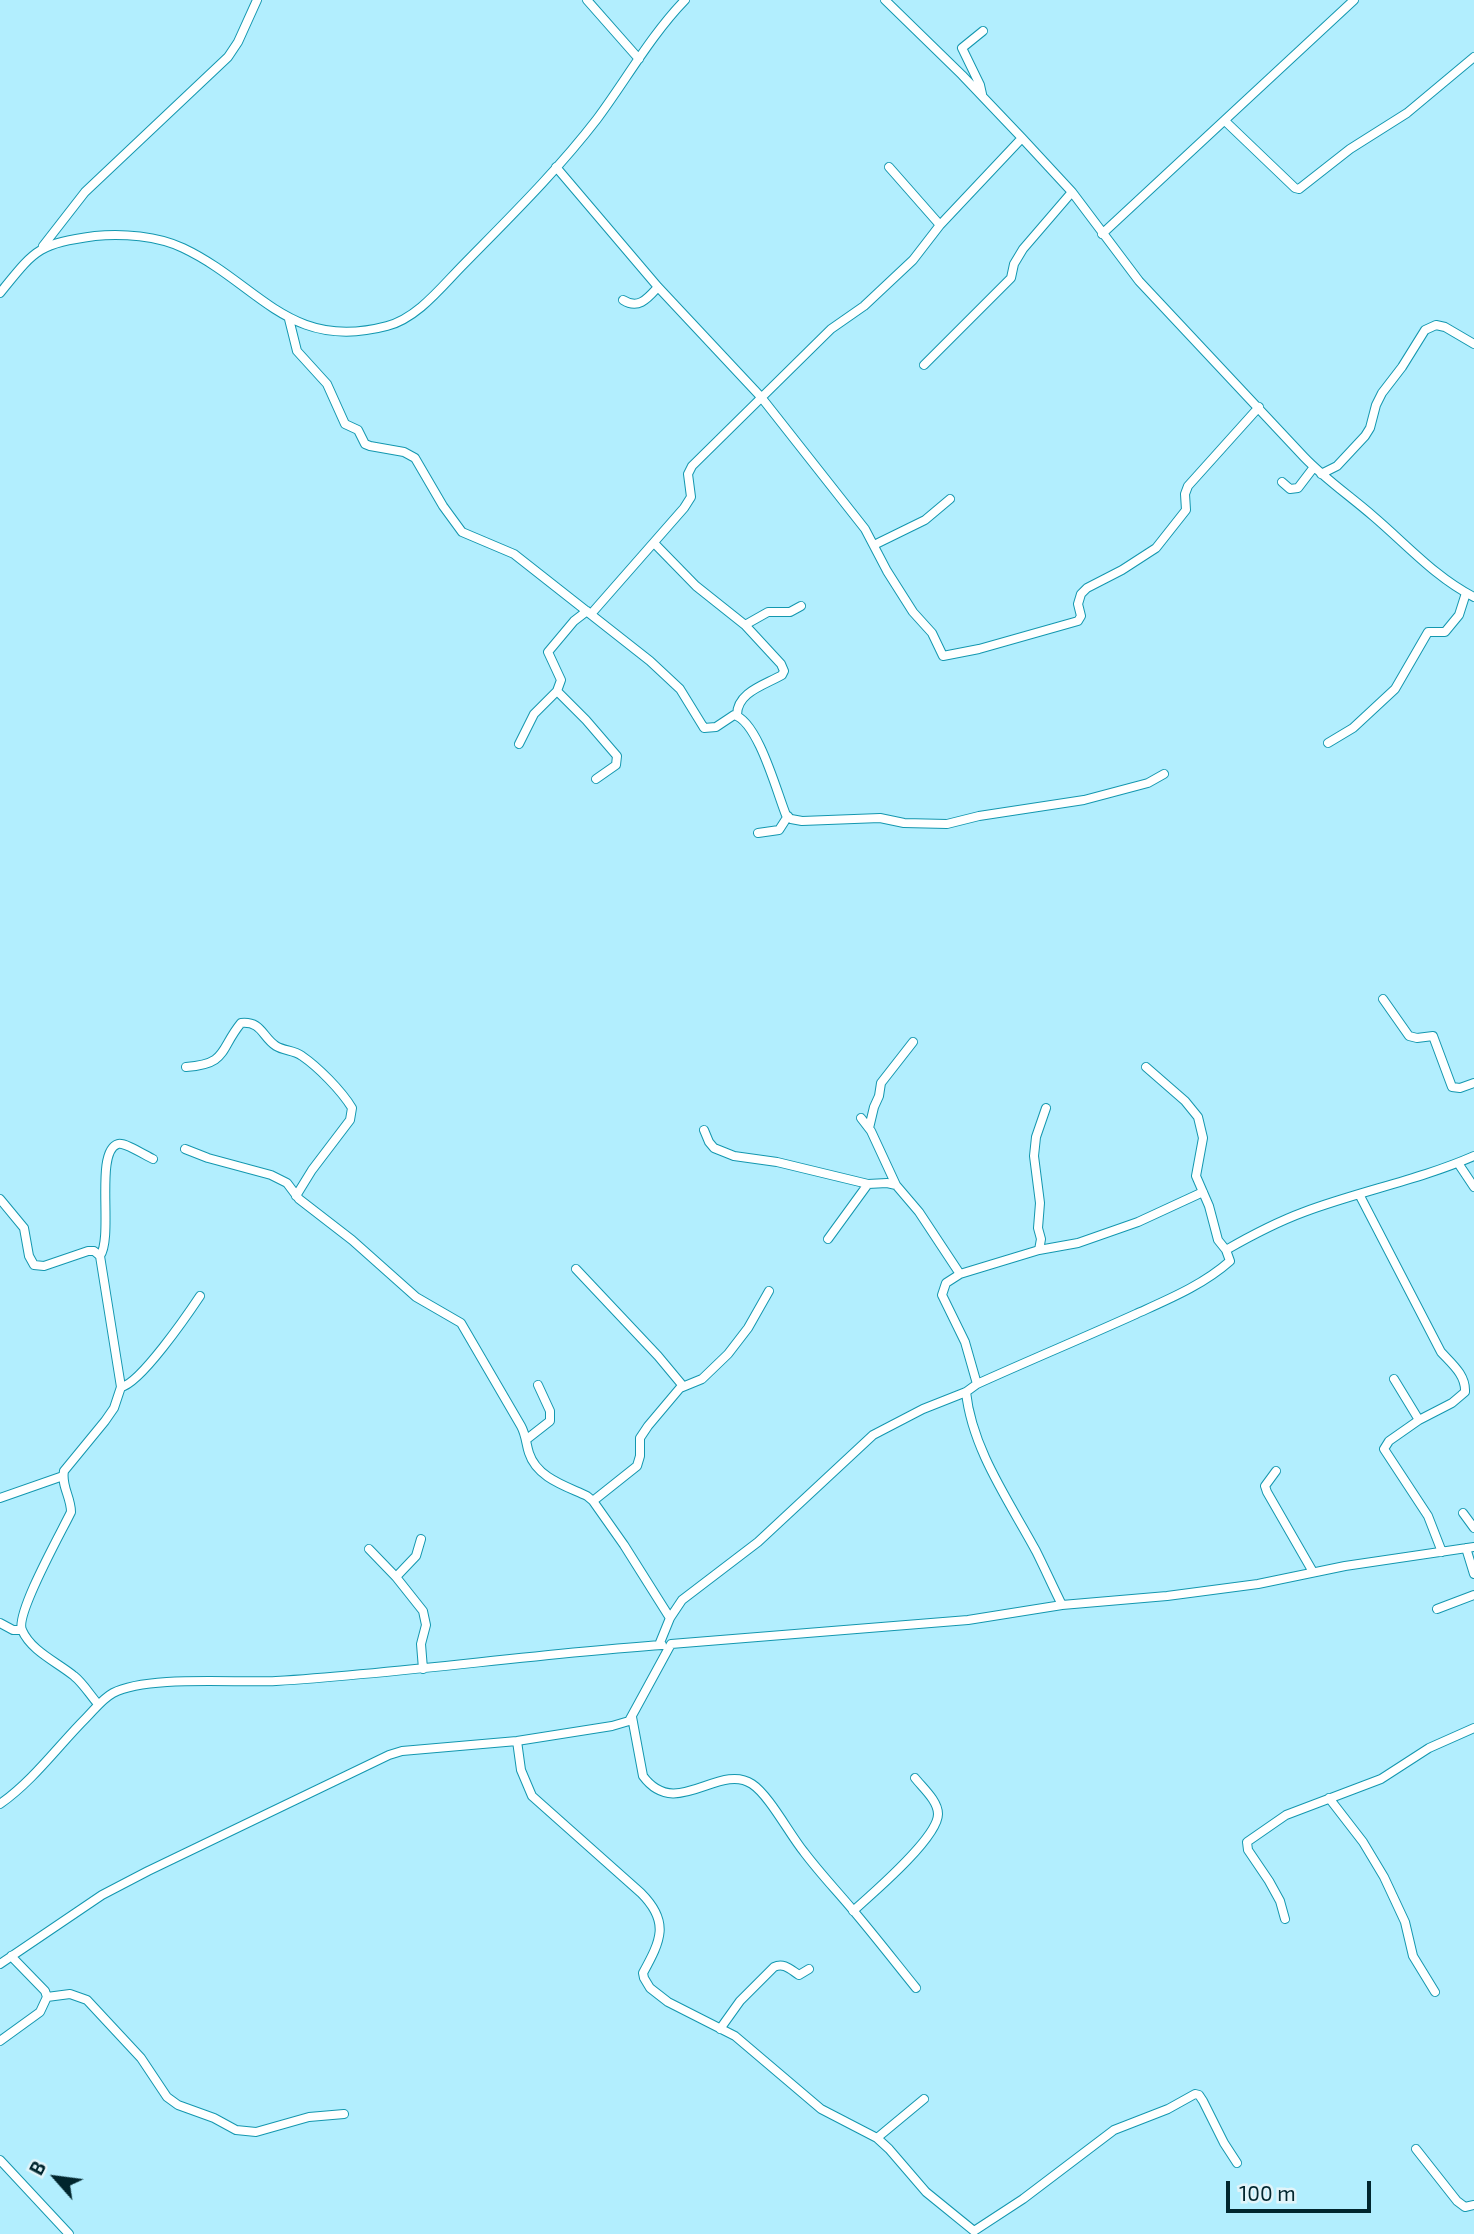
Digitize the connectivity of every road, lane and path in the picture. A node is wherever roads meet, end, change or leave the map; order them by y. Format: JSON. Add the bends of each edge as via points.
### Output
{"nodes":[{"id":1,"x":257,"y":0,"type":"edge"},
{"id":2,"x":587,"y":0,"type":"edge"},
{"id":3,"x":685,"y":0,"type":"edge"},
{"id":4,"x":885,"y":0,"type":"edge"},
{"id":5,"x":1354,"y":0,"type":"edge"},
{"id":6,"x":983,"y":32,"type":"dead end"},
{"id":7,"x":1474,"y":57,"type":"edge"},
{"id":8,"x":639,"y":59,"type":"junction"},
{"id":9,"x":982,"y":94,"type":"junction"},
{"id":10,"x":1225,"y":121,"type":"junction"},
{"id":11,"x":1022,"y":138,"type":"junction"},
{"id":12,"x":556,"y":167,"type":"junction"},
{"id":13,"x":889,"y":167,"type":"dead end"},
{"id":14,"x":1072,"y":192,"type":"junction"},
{"id":15,"x":940,"y":225,"type":"junction"},
{"id":16,"x":1102,"y":234,"type":"junction"},
{"id":17,"x":42,"y":247,"type":"junction"},
{"id":18,"x":658,"y":287,"type":"junction"},
{"id":19,"x":0,"y":293,"type":"edge"},
{"id":20,"x":623,"y":300,"type":"dead end"},
{"id":21,"x":289,"y":319,"type":"junction"},
{"id":22,"x":1474,"y":344,"type":"edge"},
{"id":23,"x":924,"y":365,"type":"dead end"},
{"id":24,"x":761,"y":397,"type":"junction"},
{"id":25,"x":1259,"y":407,"type":"junction"},
{"id":26,"x":1314,"y":467,"type":"junction"},
{"id":27,"x":1321,"y":474,"type":"junction"},
{"id":28,"x":1282,"y":482,"type":"dead end"},
{"id":29,"x":950,"y":499,"type":"dead end"},
{"id":30,"x":654,"y":543,"type":"junction"},
{"id":31,"x":874,"y":545,"type":"junction"},
{"id":32,"x":1470,"y":595,"type":"edge"},
{"id":33,"x":800,"y":606,"type":"dead end"},
{"id":34,"x":589,"y":613,"type":"junction"},
{"id":35,"x":746,"y":625,"type":"junction"},
{"id":36,"x":557,"y":691,"type":"junction"},
{"id":37,"x":737,"y":715,"type":"junction"},
{"id":38,"x":1328,"y":743,"type":"dead end"},
{"id":39,"x":519,"y":744,"type":"dead end"},
{"id":40,"x":1164,"y":774,"type":"dead end"},
{"id":41,"x":596,"y":779,"type":"dead end"},
{"id":42,"x":788,"y":817,"type":"junction"},
{"id":43,"x":758,"y":833,"type":"dead end"},
{"id":44,"x":1383,"y":999,"type":"dead end"},
{"id":45,"x":913,"y":1042,"type":"dead end"},
{"id":46,"x":1146,"y":1067,"type":"dead end"},
{"id":47,"x":186,"y":1068,"type":"dead end"},
{"id":48,"x":1474,"y":1083,"type":"edge"},
{"id":49,"x":1046,"y":1108,"type":"dead end"},
{"id":50,"x":861,"y":1118,"type":"dead end"},
{"id":51,"x":869,"y":1128,"type":"junction"},
{"id":52,"x":704,"y":1130,"type":"dead end"},
{"id":53,"x":185,"y":1149,"type":"dead end"},
{"id":54,"x":1474,"y":1156,"type":"edge"},
{"id":55,"x":153,"y":1159,"type":"dead end"},
{"id":56,"x":1458,"y":1163,"type":"junction"},
{"id":57,"x":868,"y":1184,"type":"junction"},
{"id":58,"x":896,"y":1185,"type":"junction"},
{"id":59,"x":1474,"y":1187,"type":"edge"},
{"id":60,"x":1203,"y":1192,"type":"junction"},
{"id":61,"x":1359,"y":1194,"type":"junction"},
{"id":62,"x":296,"y":1196,"type":"junction"},
{"id":63,"x":0,"y":1199,"type":"edge"},
{"id":64,"x":828,"y":1239,"type":"dead end"},
{"id":65,"x":1039,"y":1250,"type":"junction"},
{"id":66,"x":1227,"y":1250,"type":"junction"},
{"id":67,"x":100,"y":1256,"type":"junction"},
{"id":68,"x":576,"y":1269,"type":"dead end"},
{"id":69,"x":960,"y":1274,"type":"junction"},
{"id":70,"x":769,"y":1291,"type":"dead end"},
{"id":71,"x":200,"y":1296,"type":"dead end"},
{"id":72,"x":1394,"y":1379,"type":"dead end"},
{"id":73,"x":977,"y":1384,"type":"junction"},
{"id":74,"x":538,"y":1385,"type":"dead end"},
{"id":75,"x":683,"y":1386,"type":"junction"},
{"id":76,"x":121,"y":1387,"type":"junction"},
{"id":77,"x":966,"y":1392,"type":"junction"},
{"id":78,"x":1419,"y":1420,"type":"junction"},
{"id":79,"x":527,"y":1439,"type":"junction"},
{"id":80,"x":1276,"y":1471,"type":"dead end"},
{"id":81,"x":63,"y":1476,"type":"junction"},
{"id":82,"x":0,"y":1498,"type":"edge"},
{"id":83,"x":593,"y":1501,"type":"junction"},
{"id":84,"x":1463,"y":1513,"type":"dead end"},
{"id":85,"x":1474,"y":1528,"type":"edge"},
{"id":86,"x":421,"y":1539,"type":"dead end"},
{"id":87,"x":1470,"y":1548,"type":"edge"},
{"id":88,"x":369,"y":1549,"type":"dead end"},
{"id":89,"x":1442,"y":1552,"type":"junction"},
{"id":90,"x":1313,"y":1572,"type":"junction"},
{"id":91,"x":1474,"y":1574,"type":"edge"},
{"id":92,"x":396,"y":1577,"type":"junction"},
{"id":93,"x":1474,"y":1595,"type":"edge"},
{"id":94,"x":1062,"y":1605,"type":"junction"},
{"id":95,"x":1437,"y":1609,"type":"dead end"},
{"id":96,"x":670,"y":1618,"type":"junction"},
{"id":97,"x":0,"y":1623,"type":"edge"},
{"id":98,"x":22,"y":1630,"type":"junction"},
{"id":99,"x":671,"y":1644,"type":"junction"},
{"id":100,"x":659,"y":1645,"type":"junction"},
{"id":101,"x":423,"y":1669,"type":"junction"},
{"id":102,"x":98,"y":1704,"type":"junction"},
{"id":103,"x":632,"y":1717,"type":"junction"},
{"id":104,"x":1474,"y":1728,"type":"edge"},
{"id":105,"x":517,"y":1741,"type":"junction"},
{"id":106,"x":915,"y":1778,"type":"dead end"},
{"id":107,"x":1329,"y":1797,"type":"junction"},
{"id":108,"x":0,"y":1804,"type":"edge"},
{"id":109,"x":853,"y":1911,"type":"junction"},
{"id":110,"x":1285,"y":1919,"type":"dead end"},
{"id":111,"x":11,"y":1956,"type":"junction"},
{"id":112,"x":0,"y":1964,"type":"edge"},
{"id":113,"x":809,"y":1969,"type":"dead end"},
{"id":114,"x":916,"y":1988,"type":"dead end"},
{"id":115,"x":1435,"y":1992,"type":"dead end"},
{"id":116,"x":47,"y":1997,"type":"junction"},
{"id":117,"x":720,"y":2028,"type":"junction"},
{"id":118,"x":0,"y":2041,"type":"edge"},
{"id":119,"x":924,"y":2099,"type":"dead end"},
{"id":120,"x":344,"y":2114,"type":"dead end"},
{"id":121,"x":877,"y":2138,"type":"junction"},
{"id":122,"x":1416,"y":2149,"type":"dead end"},
{"id":123,"x":0,"y":2160,"type":"edge"},
{"id":124,"x":1237,"y":2163,"type":"dead end"},
{"id":125,"x":1474,"y":2205,"type":"edge"},
{"id":126,"x":975,"y":2233,"type":"edge"},
{"id":127,"x":69,"y":2234,"type":"edge"}],
"edges":[{"from":1,"to":17,"type":"street","via":[[229,57],[85,191]]},
{"from":2,"to":8,"type":"street"},
{"from":3,"to":8,"type":"street"},
{"from":4,"to":9,"type":"street"},
{"from":5,"to":10,"type":"street"},
{"from":6,"to":9,"type":"street","via":[[961,48]]},
{"from":7,"to":10,"type":"street","via":[[1406,113],[1299,189]]},
{"from":8,"to":12,"type":"street"},
{"from":9,"to":11,"type":"street"},
{"from":10,"to":16,"type":"street"},
{"from":11,"to":14,"type":"street"},
{"from":11,"to":15,"type":"street"},
{"from":12,"to":18,"type":"street"},
{"from":12,"to":21,"type":"street","via":[[425,303],[401,320],[387,326],[324,332]]},
{"from":13,"to":15,"type":"street"},
{"from":14,"to":16,"type":"street"},
{"from":14,"to":23,"type":"street","via":[[1023,249],[1011,278]]},
{"from":15,"to":24,"type":"street","via":[[913,260],[864,306],[831,329]]},
{"from":16,"to":25,"type":"street","via":[[1170,316]]},
{"from":17,"to":19,"type":"street"},
{"from":17,"to":21,"type":"street","via":[[120,235],[181,247]]},
{"from":18,"to":20,"type":"street","via":[[640,303]]},
{"from":18,"to":24,"type":"street"},
{"from":21,"to":34,"type":"street","via":[[297,351],[327,384],[345,424],[358,430],[365,444],[415,458],[462,532],[514,554]]},
{"from":22,"to":27,"type":"street","via":[[1445,327],[1425,330],[1382,393],[1365,436],[1337,466]]},
{"from":24,"to":30,"type":"street","via":[[689,470],[691,497]]},
{"from":24,"to":31,"type":"street"},
{"from":25,"to":26,"type":"street"},
{"from":25,"to":31,"type":"street","via":[[1188,486],[1186,510],[1156,548],[1087,588],[1078,604],[1081,616],[1076,622],[943,656]]},
{"from":26,"to":27,"type":"street"},
{"from":26,"to":28,"type":"street","via":[[1298,488],[1290,489]]},
{"from":27,"to":32,"type":"street","via":[[1448,582]]},
{"from":29,"to":31,"type":"street","via":[[925,520]]},
{"from":30,"to":34,"type":"street"},
{"from":30,"to":35,"type":"street","via":[[696,586]]},
{"from":32,"to":38,"type":"street","via":[[1445,632],[1428,632],[1395,689],[1353,728]]},
{"from":33,"to":35,"type":"street","via":[[790,612],[768,612]]},
{"from":34,"to":36,"type":"street","via":[[574,621],[549,648],[561,680]]},
{"from":34,"to":37,"type":"street","via":[[672,679],[704,728]]},
{"from":35,"to":37,"type":"street","via":[[784,671],[742,698]]},
{"from":36,"to":39,"type":"street","via":[[534,714]]},
{"from":36,"to":41,"type":"street","via":[[617,756],[616,765]]},
{"from":37,"to":42,"type":"street","via":[[757,741]]},
{"from":40,"to":42,"type":"street","via":[[1148,783],[1084,800],[947,824]]},
{"from":42,"to":43,"type":"street","via":[[779,830]]},
{"from":44,"to":48,"type":"street","via":[[1409,1036],[1433,1036],[1452,1087]]},
{"from":45,"to":51,"type":"street","via":[[881,1083]]},
{"from":46,"to":60,"type":"street","via":[[1198,1117],[1203,1138],[1196,1176]]},
{"from":47,"to":62,"type":"street","via":[[215,1060],[243,1022],[261,1029],[274,1045],[300,1054],[344,1096],[352,1108],[350,1120]]},
{"from":49,"to":65,"type":"street","via":[[1034,1156]]},
{"from":50,"to":51,"type":"street"},
{"from":51,"to":58,"type":"street"},
{"from":52,"to":57,"type":"street","via":[[714,1148],[726,1154]]},
{"from":53,"to":62,"type":"street","via":[[271,1175],[287,1183]]},
{"from":54,"to":56,"type":"street"},
{"from":55,"to":67,"type":"street","via":[[123,1144],[113,1147],[107,1162],[106,1226]]},
{"from":56,"to":59,"type":"street"},
{"from":56,"to":61,"type":"street"},
{"from":57,"to":58,"type":"street"},
{"from":57,"to":64,"type":"street"},
{"from":58,"to":69,"type":"street"},
{"from":60,"to":65,"type":"street","via":[[1114,1231]]},
{"from":60,"to":66,"type":"street","via":[[1218,1240]]},
{"from":61,"to":66,"type":"street","via":[[1302,1213]]},
{"from":61,"to":78,"type":"street","via":[[1441,1352],[1464,1382],[1465,1392],[1460,1397]]},
{"from":62,"to":79,"type":"street","via":[[416,1297],[461,1324]]},
{"from":63,"to":67,"type":"street","via":[[24,1228],[34,1265],[88,1251]]},
{"from":65,"to":69,"type":"street"},
{"from":66,"to":73,"type":"street","via":[[1230,1261],[1199,1283]]},
{"from":67,"to":76,"type":"street"},
{"from":68,"to":75,"type":"street"},
{"from":69,"to":73,"type":"street","via":[[946,1283],[942,1295],[960,1329]]},
{"from":70,"to":75,"type":"street","via":[[728,1354],[702,1379]]},
{"from":71,"to":76,"type":"street","via":[[143,1371]]},
{"from":72,"to":78,"type":"street"},
{"from":73,"to":77,"type":"street"},
{"from":74,"to":79,"type":"street","via":[[550,1421]]},
{"from":75,"to":83,"type":"street","via":[[641,1436],[638,1465]]},
{"from":76,"to":81,"type":"street","via":[[106,1421]]},
{"from":77,"to":94,"type":"street","via":[[984,1453]]},
{"from":77,"to":96,"type":"street","via":[[873,1435],[758,1542],[692,1590]]},
{"from":78,"to":89,"type":"street","via":[[1384,1448],[1427,1516]]},
{"from":79,"to":83,"type":"street","via":[[540,1472]]},
{"from":80,"to":90,"type":"street","via":[[1265,1486],[1267,1492]]},
{"from":81,"to":82,"type":"street"},
{"from":81,"to":98,"type":"street","via":[[71,1512],[27,1601]]},
{"from":83,"to":96,"type":"street"},
{"from":84,"to":85,"type":"street"},
{"from":86,"to":92,"type":"street","via":[[416,1556]]},
{"from":87,"to":89,"type":"street"},
{"from":87,"to":91,"type":"street"},
{"from":88,"to":92,"type":"street"},
{"from":89,"to":90,"type":"street"},
{"from":90,"to":94,"type":"street","via":[[1186,1594]]},
{"from":92,"to":101,"type":"street","via":[[426,1619]]},
{"from":93,"to":95,"type":"street"},
{"from":94,"to":99,"type":"street","via":[[968,1620]]},
{"from":96,"to":100,"type":"street"},
{"from":97,"to":98,"type":"street"},
{"from":98,"to":102,"type":"street"},
{"from":99,"to":100,"type":"street"},
{"from":99,"to":103,"type":"street"},
{"from":100,"to":101,"type":"street"},
{"from":101,"to":102,"type":"street","via":[[277,1681],[153,1684],[117,1691]]},
{"from":102,"to":108,"type":"street"},
{"from":103,"to":105,"type":"street","via":[[612,1726]]},
{"from":103,"to":109,"type":"street","via":[[648,1782],[671,1794],[728,1780],[751,1784]]},
{"from":104,"to":107,"type":"street","via":[[1429,1748],[1381,1779]]},
{"from":105,"to":111,"type":"street","via":[[402,1751],[372,1762],[102,1895]]},
{"from":105,"to":117,"type":"street","via":[[532,1796],[656,1910],[660,1929],[643,1973],[646,1983],[668,2002]]},
{"from":106,"to":109,"type":"street","via":[[937,1808],[937,1823],[912,1855]]},
{"from":107,"to":110,"type":"street","via":[[1286,1815],[1247,1842]]},
{"from":107,"to":115,"type":"street","via":[[1384,1877],[1405,1922],[1413,1956]]},
{"from":109,"to":114,"type":"street"},
{"from":111,"to":112,"type":"street"},
{"from":111,"to":116,"type":"street"},
{"from":113,"to":117,"type":"street","via":[[799,1975],[785,1966],[774,1967]]},
{"from":116,"to":118,"type":"street","via":[[40,2012]]},
{"from":116,"to":120,"type":"street","via":[[70,1994],[87,2000],[141,2058],[167,2097],[236,2130],[256,2132],[309,2117]]},
{"from":117,"to":121,"type":"street","via":[[821,2109]]},
{"from":119,"to":121,"type":"street"},
{"from":121,"to":126,"type":"street","via":[[926,2192]]},
{"from":122,"to":125,"type":"street","via":[[1457,2201],[1465,2207]]},
{"from":123,"to":127,"type":"street"},
{"from":124,"to":126,"type":"street","via":[[1195,2094],[1114,2130]]}]}
